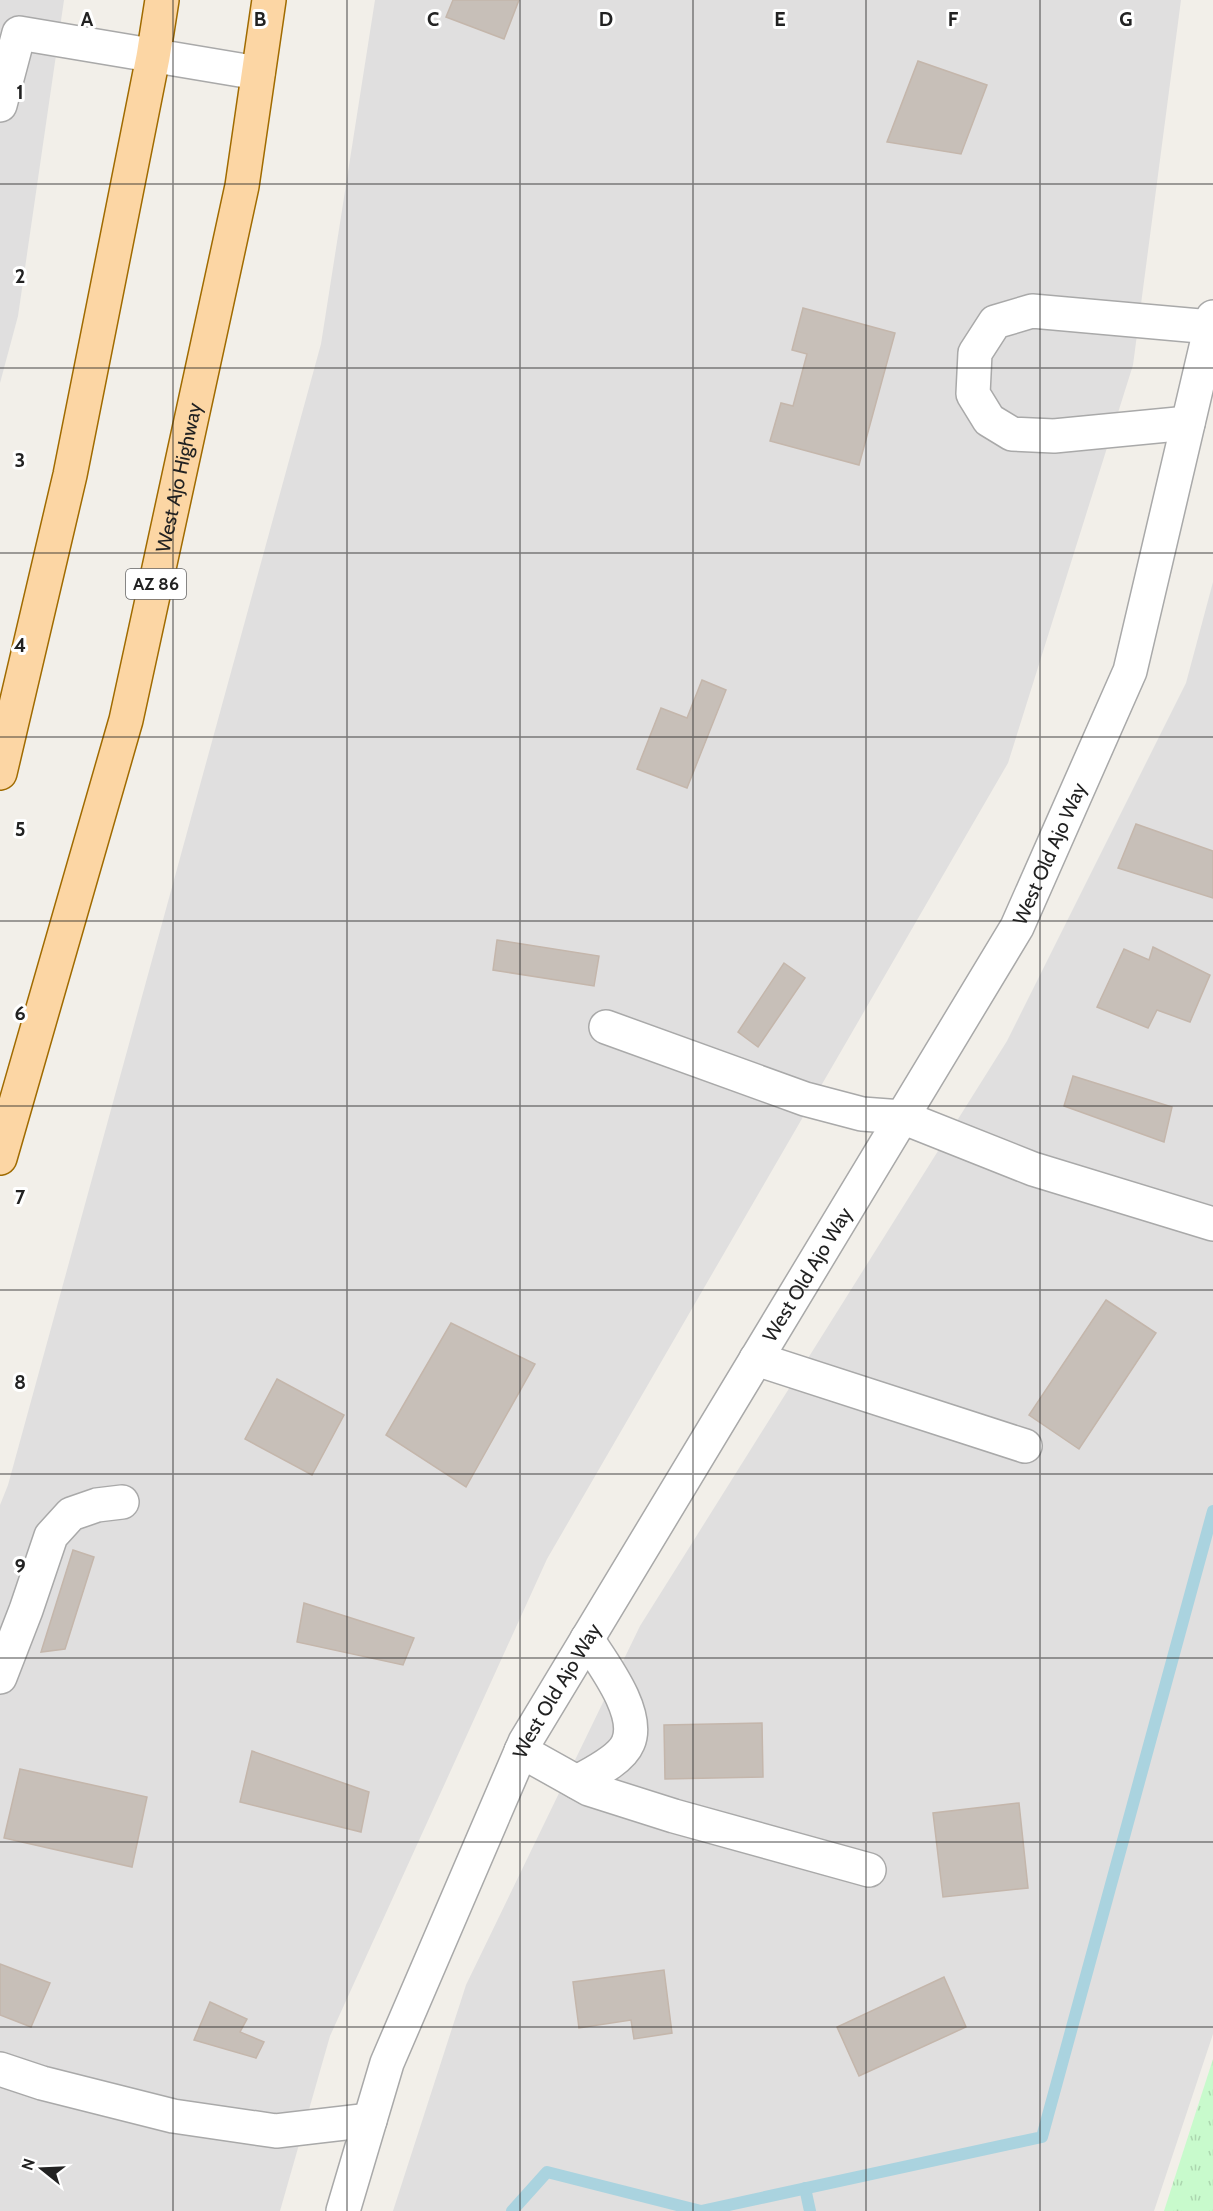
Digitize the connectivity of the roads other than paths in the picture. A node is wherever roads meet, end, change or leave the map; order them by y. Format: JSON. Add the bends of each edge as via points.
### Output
{"nodes":[{"id":1,"x":162,"y":0,"type":"edge"},
{"id":2,"x":269,"y":0,"type":"edge"},
{"id":3,"x":153,"y":57,"type":"junction"},
{"id":4,"x":258,"y":73,"type":"junction"},
{"id":5,"x":0,"y":105,"type":"edge"},
{"id":6,"x":1212,"y":322,"type":"edge"},
{"id":7,"x":1188,"y":423,"type":"junction"},
{"id":8,"x":0,"y":773,"type":"edge"},
{"id":9,"x":606,"y":1027,"type":"dead end"},
{"id":10,"x":902,"y":1117,"type":"junction"},
{"id":11,"x":0,"y":1158,"type":"edge"},
{"id":12,"x":1213,"y":1224,"type":"edge"},
{"id":13,"x":756,"y":1359,"type":"junction"},
{"id":14,"x":1025,"y":1446,"type":"dead end"},
{"id":15,"x":122,"y":1502,"type":"dead end"},
{"id":16,"x":586,"y":1639,"type":"junction"},
{"id":17,"x":0,"y":1677,"type":"edge"},
{"id":18,"x":522,"y":1751,"type":"junction"},
{"id":19,"x":578,"y":1782,"type":"junction"},
{"id":20,"x":869,"y":1870,"type":"dead end"},
{"id":21,"x":0,"y":2069,"type":"edge"},
{"id":22,"x":370,"y":2120,"type":"junction"},
{"id":23,"x":343,"y":2211,"type":"edge"}],
"edges":[{"from":1,"to":3,"type":"main road"},
{"from":2,"to":4,"type":"main road","name":"West Ajo Highway","number":"AZ 86"},
{"from":3,"to":4,"type":"street"},
{"from":3,"to":5,"type":"street","via":[[19,33]]},
{"from":3,"to":8,"type":"main road","via":[[70,475]]},
{"from":4,"to":11,"type":"main road","name":"West Ajo Highway","number":"AZ 86","via":[[242,186],[126,720]]},
{"from":6,"to":7,"type":"street","name":"West Old Ajo Way"},
{"from":6,"to":7,"type":"street","via":[[1032,311],[995,322],[975,353],[973,394],[988,420],[1012,434],[1054,436]]},
{"from":7,"to":10,"type":"street","name":"West Old Ajo Way","via":[[1130,671],[1017,927]]},
{"from":9,"to":10,"type":"street","via":[[806,1099],[862,1114]]},
{"from":10,"to":12,"type":"street","via":[[1033,1169]]},
{"from":10,"to":13,"type":"street","name":"West Old Ajo Way"},
{"from":13,"to":14,"type":"street"},
{"from":13,"to":16,"type":"street","name":"West Old Ajo Way"},
{"from":15,"to":17,"type":"street","via":[[71,1514],[51,1536]]},
{"from":16,"to":18,"type":"street","name":"West Old Ajo Way"},
{"from":16,"to":19,"type":"street","via":[[629,1712],[631,1727],[628,1744],[622,1751],[609,1764]]},
{"from":18,"to":19,"type":"street"},
{"from":18,"to":22,"type":"street","name":"West Old Ajo Way","via":[[387,2063]]},
{"from":19,"to":20,"type":"street","via":[[674,1816]]},
{"from":21,"to":22,"type":"street","via":[[173,2116],[276,2131]]},
{"from":22,"to":23,"type":"street","name":"West Old Ajo Way"}]}
